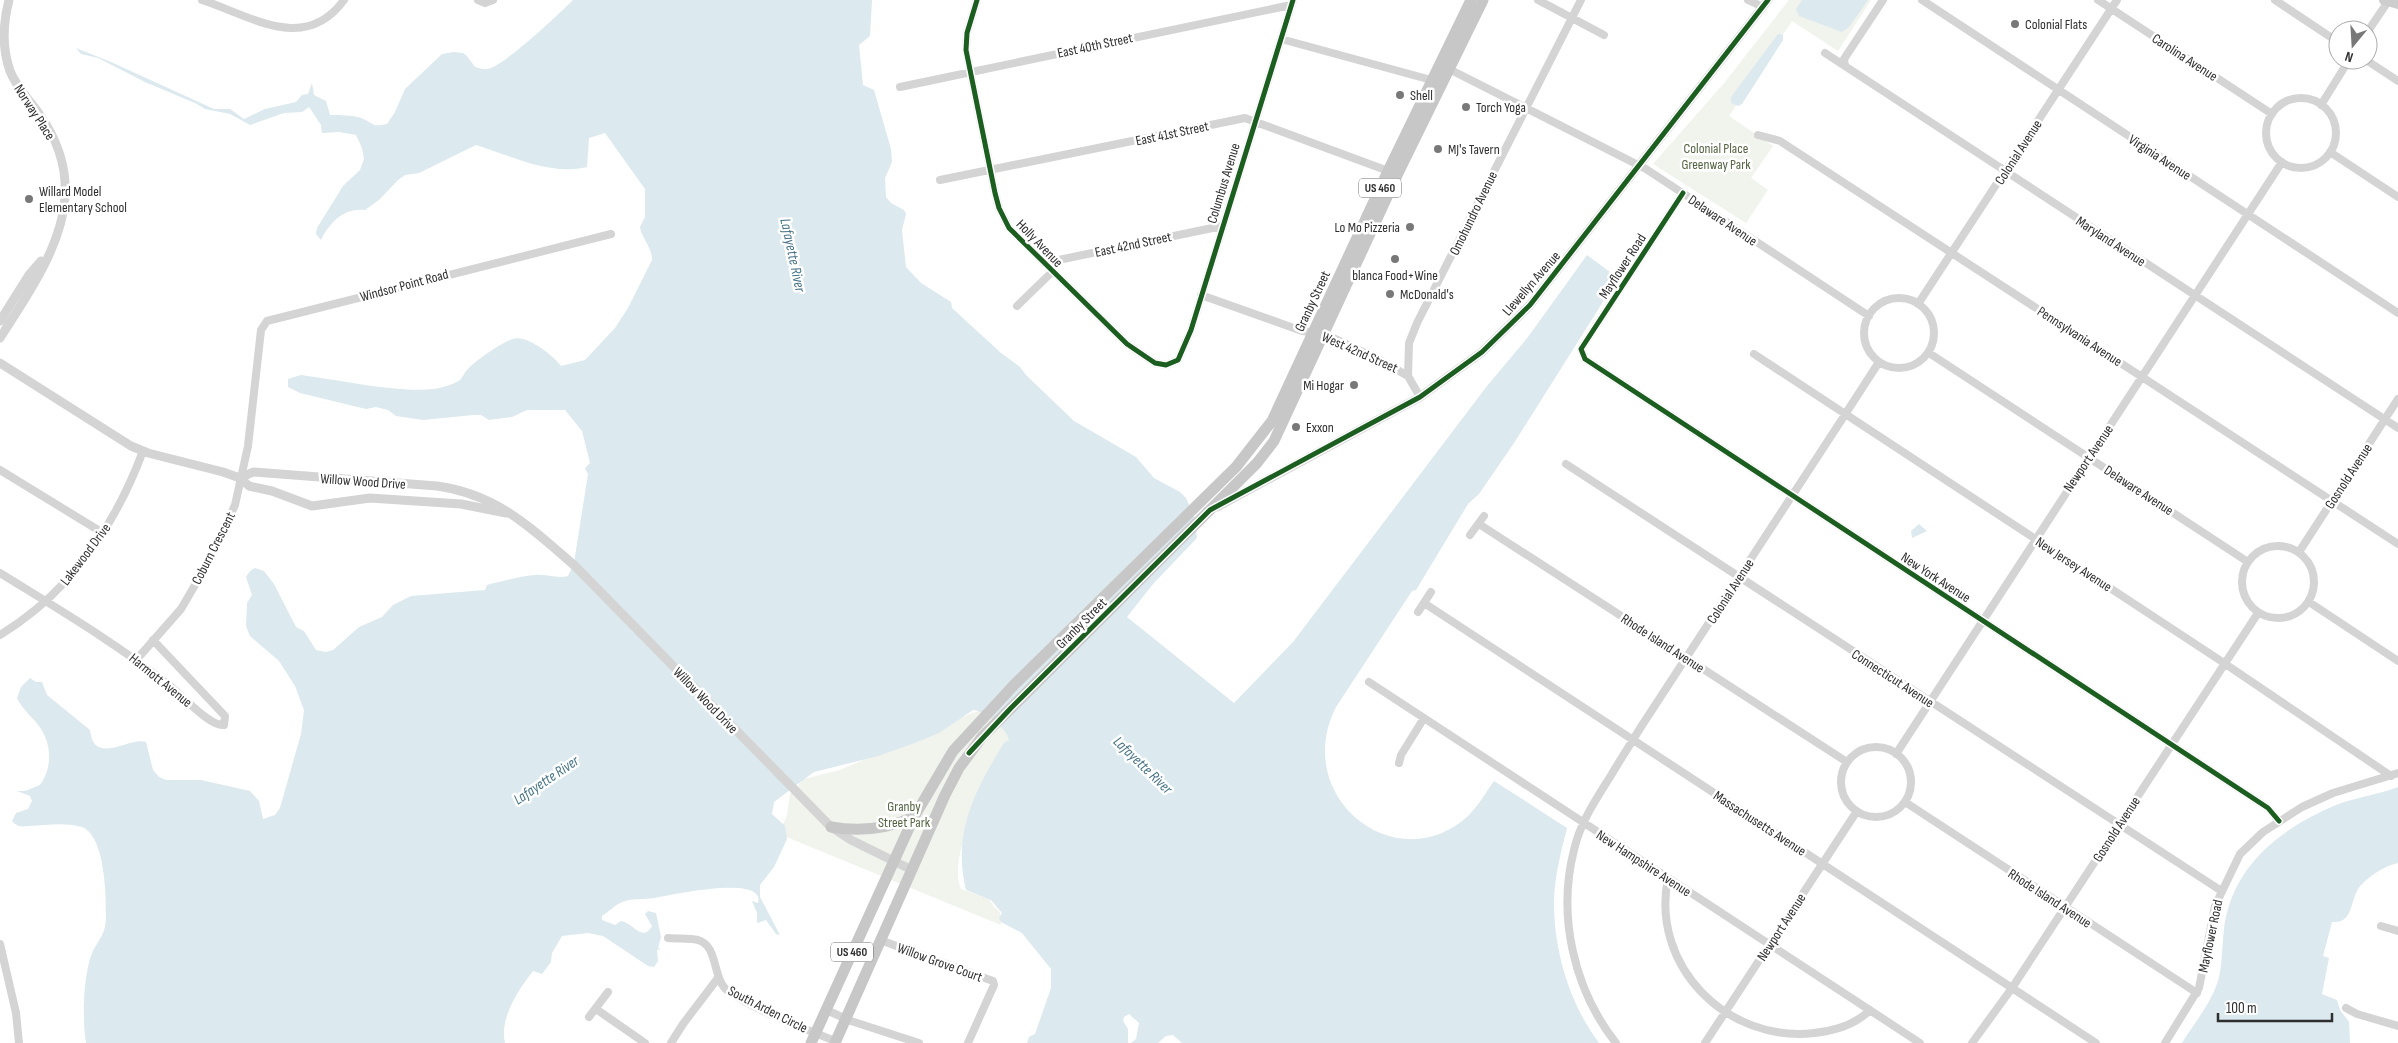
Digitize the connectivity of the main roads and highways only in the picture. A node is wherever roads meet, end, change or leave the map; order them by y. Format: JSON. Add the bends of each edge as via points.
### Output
{"nodes":[{"id":1,"x":1471,"y":0,"type":"edge"},
{"id":2,"x":1483,"y":0,"type":"edge"},
{"id":3,"x":1444,"y":66,"type":"junction"},
{"id":4,"x":1320,"y":333,"type":"junction"},
{"id":5,"x":914,"y":817,"type":"junction"},
{"id":6,"x":831,"y":827,"type":"road end"},
{"id":7,"x":813,"y":1038,"type":"edge"},
{"id":8,"x":835,"y":1042,"type":"edge"}],
"edges":[{"from":1,"to":3,"type":"main road","name":"Granby Street","number":"US 460"},
{"from":2,"to":3,"type":"main road","name":"Granby Street","number":"US 460"},
{"from":3,"to":4,"type":"main road","name":"Granby Street","number":"US 460"},
{"from":4,"to":5,"type":"main road","name":"Granby Street","number":"US 460","via":[[1263,434],[1236,467],[958,744]]},
{"from":4,"to":8,"type":"main road","name":"Granby Street","number":"US 460","via":[[1274,441],[1257,463],[1005,713],[969,753],[945,795]]},
{"from":5,"to":6,"type":"main road","via":[[874,829]]},
{"from":5,"to":7,"type":"main road","name":"Granby Street","number":"US 460"}]}
